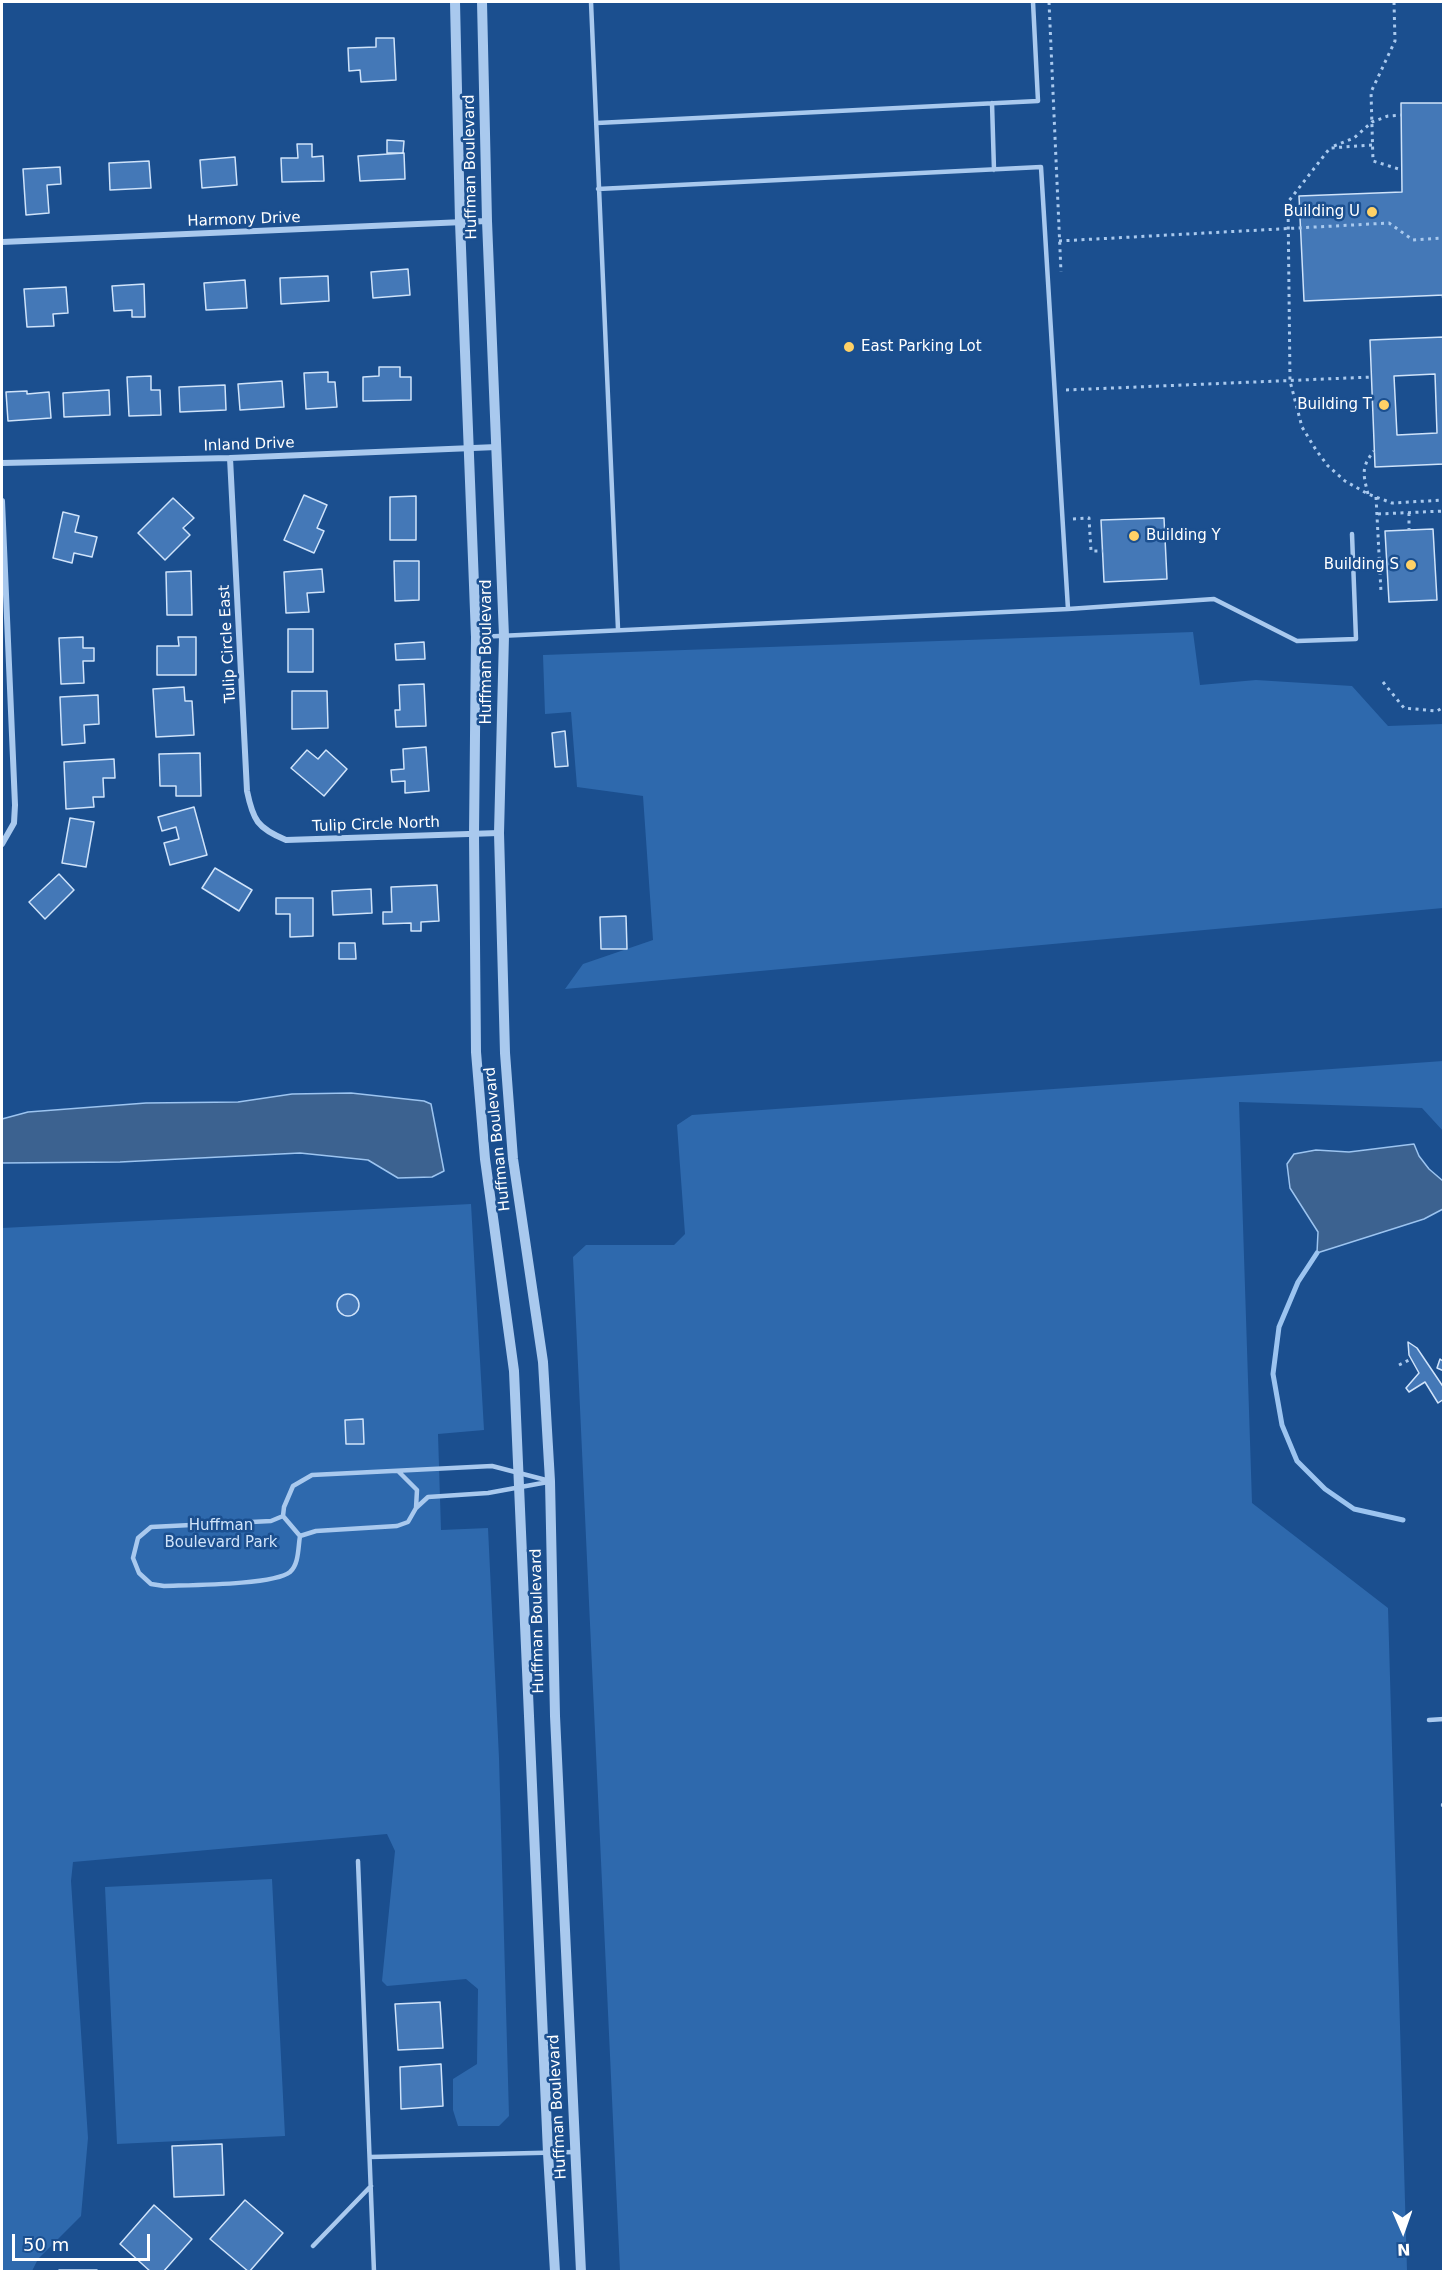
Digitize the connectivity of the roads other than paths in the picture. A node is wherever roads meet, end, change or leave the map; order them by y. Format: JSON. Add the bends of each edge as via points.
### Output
{"nodes":[{"id":1,"x":454,"y":2,"type":"edge"},
{"id":2,"x":482,"y":2,"type":"edge"},
{"id":3,"x":591,"y":2,"type":"edge"},
{"id":4,"x":1033,"y":2,"type":"edge"},
{"id":5,"x":992,"y":103,"type":"junction"},
{"id":6,"x":597,"y":123,"type":"junction"},
{"id":7,"x":994,"y":170,"type":"junction"},
{"id":8,"x":598,"y":189,"type":"junction"},
{"id":9,"x":487,"y":221,"type":"junction"},
{"id":10,"x":460,"y":222,"type":"junction"},
{"id":11,"x":2,"y":242,"type":"edge"},
{"id":12,"x":497,"y":447,"type":"junction"},
{"id":13,"x":470,"y":448,"type":"junction"},
{"id":14,"x":230,"y":459,"type":"junction"},
{"id":15,"x":2,"y":463,"type":"edge"},
{"id":16,"x":2,"y":501,"type":"edge"},
{"id":17,"x":1352,"y":534,"type":"dead end"},
{"id":18,"x":1068,"y":609,"type":"junction"},
{"id":19,"x":618,"y":629,"type":"junction"},
{"id":20,"x":504,"y":636,"type":"junction"},
{"id":21,"x":477,"y":637,"type":"junction"},
{"id":22,"x":259,"y":825,"type":"joint"},
{"id":23,"x":499,"y":833,"type":"junction"},
{"id":24,"x":474,"y":834,"type":"junction"},
{"id":25,"x":2,"y":844,"type":"edge"},
{"id":26,"x":398,"y":1471,"type":"junction"},
{"id":27,"x":519,"y":1473,"type":"junction"},
{"id":28,"x":550,"y":1481,"type":"junction"},
{"id":29,"x":518,"y":1488,"type":"junction"},
{"id":30,"x":416,"y":1508,"type":"junction"},
{"id":31,"x":283,"y":1516,"type":"junction"},
{"id":32,"x":300,"y":1536,"type":"junction"},
{"id":33,"x":1443,"y":1719,"type":"edge"},
{"id":34,"x":1429,"y":1720,"type":"dead end"},
{"id":35,"x":358,"y":1861,"type":"dead end"},
{"id":36,"x":575,"y":2152,"type":"junction"},
{"id":37,"x":548,"y":2153,"type":"junction"},
{"id":38,"x":370,"y":2157,"type":"junction"},
{"id":39,"x":371,"y":2186,"type":"junction"},
{"id":40,"x":313,"y":2246,"type":"dead end"},
{"id":41,"x":374,"y":2271,"type":"edge"},
{"id":42,"x":555,"y":2271,"type":"edge"},
{"id":43,"x":581,"y":2271,"type":"edge"}],
"edges":[{"from":1,"to":10,"type":"street","name":"Huffman Boulevard"},
{"from":2,"to":9,"type":"street","name":"Huffman Boulevard"},
{"from":3,"to":6,"type":"lane"},
{"from":4,"to":5,"type":"lane","via":[[1038,101]]},
{"from":5,"to":6,"type":"lane"},
{"from":5,"to":7,"type":"lane"},
{"from":6,"to":8,"type":"lane"},
{"from":7,"to":8,"type":"lane"},
{"from":7,"to":18,"type":"lane","via":[[1041,167]]},
{"from":8,"to":19,"type":"lane"},
{"from":9,"to":10,"type":"street","name":"Harmony Drive"},
{"from":9,"to":12,"type":"street","name":"Huffman Boulevard"},
{"from":10,"to":11,"type":"street","name":"Harmony Drive"},
{"from":10,"to":13,"type":"street","name":"Huffman Boulevard"},
{"from":12,"to":13,"type":"street","name":"Inland Drive"},
{"from":12,"to":20,"type":"street","name":"Huffman Boulevard"},
{"from":13,"to":14,"type":"street","name":"Inland Drive"},
{"from":13,"to":21,"type":"street","name":"Huffman Boulevard"},
{"from":14,"to":15,"type":"street","name":"Inland Drive"},
{"from":14,"to":22,"type":"street","name":"Tulip Circle East","via":[[247,790],[252,815]]},
{"from":16,"to":25,"type":"street","via":[[15,805],[14,823]]},
{"from":17,"to":18,"type":"lane","via":[[1356,639],[1297,641],[1214,599]]},
{"from":18,"to":19,"type":"lane"},
{"from":19,"to":20,"type":"lane"},
{"from":20,"to":21,"type":"lane"},
{"from":20,"to":23,"type":"street","name":"Huffman Boulevard"},
{"from":21,"to":24,"type":"street","name":"Huffman Boulevard"},
{"from":22,"to":24,"type":"street","name":"Tulip Circle North","via":[[286,840]]},
{"from":23,"to":24,"type":"street","name":"Tulip Circle North"},
{"from":23,"to":28,"type":"street","name":"Huffman Boulevard","via":[[504,1053],[513,1159],[543,1362]]},
{"from":24,"to":27,"type":"street","name":"Huffman Boulevard","via":[[476,1052],[485,1159],[514,1371]]},
{"from":26,"to":27,"type":"lane","via":[[492,1466]]},
{"from":26,"to":30,"type":"lane","via":[[417,1490]]},
{"from":26,"to":31,"type":"lane","via":[[312,1475],[293,1485]]},
{"from":27,"to":28,"type":"lane"},
{"from":27,"to":29,"type":"street","name":"Huffman Boulevard"},
{"from":28,"to":29,"type":"lane"},
{"from":28,"to":36,"type":"street","name":"Huffman Boulevard","via":[[555,1716]]},
{"from":29,"to":30,"type":"lane","via":[[428,1497]]},
{"from":29,"to":37,"type":"street","name":"Huffman Boulevard"},
{"from":30,"to":32,"type":"lane","via":[[408,1522],[397,1526],[316,1531]]},
{"from":31,"to":32,"type":"lane"},
{"from":31,"to":32,"type":"lane","via":[[271,1521],[152,1527],[138,1538],[133,1558],[139,1573],[151,1584],[164,1586],[272,1579],[289,1572],[296,1563]]},
{"from":33,"to":34,"type":"lane"},
{"from":35,"to":38,"type":"lane"},
{"from":36,"to":37,"type":"lane"},
{"from":36,"to":43,"type":"street","name":"Huffman Boulevard"},
{"from":37,"to":38,"type":"lane"},
{"from":37,"to":42,"type":"street","name":"Huffman Boulevard"},
{"from":38,"to":39,"type":"lane"},
{"from":39,"to":40,"type":"lane"},
{"from":39,"to":41,"type":"lane"}]}
